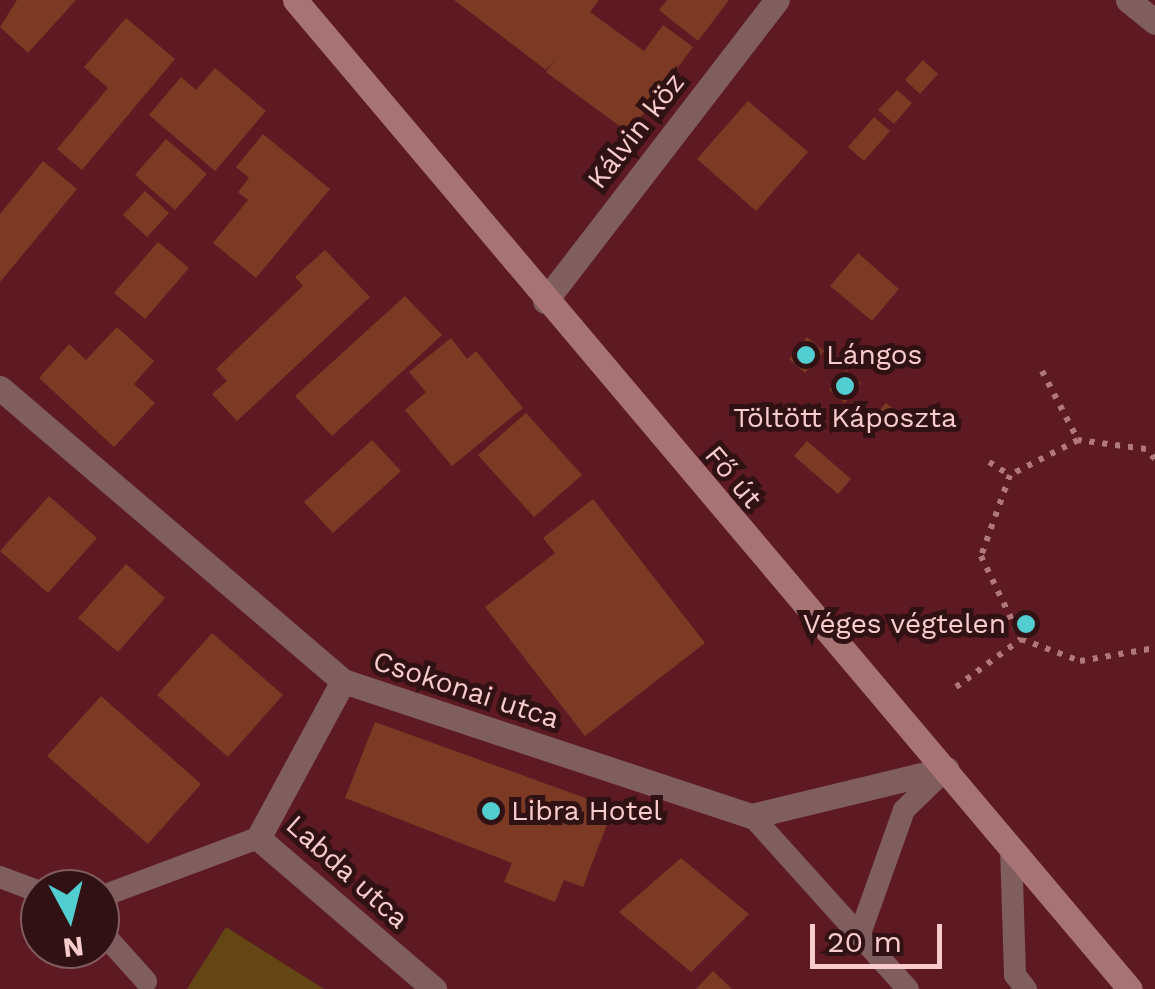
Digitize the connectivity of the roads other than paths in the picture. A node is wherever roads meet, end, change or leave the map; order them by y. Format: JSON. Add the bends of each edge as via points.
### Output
{"nodes":[{"id":1,"x":296,"y":0,"type":"edge"},
{"id":2,"x":777,"y":0,"type":"edge"},
{"id":3,"x":1128,"y":0,"type":"edge"},
{"id":4,"x":1155,"y":22,"type":"edge"},
{"id":5,"x":545,"y":301,"type":"junction"},
{"id":6,"x":0,"y":388,"type":"edge"},
{"id":7,"x":343,"y":681,"type":"junction"},
{"id":8,"x":946,"y":770,"type":"junction"},
{"id":9,"x":752,"y":816,"type":"junction"},
{"id":10,"x":258,"y":838,"type":"junction"},
{"id":11,"x":1011,"y":847,"type":"junction"},
{"id":12,"x":120,"y":890,"type":"edge"},
{"id":13,"x":862,"y":928,"type":"junction"},
{"id":14,"x":120,"y":952,"type":"edge"},
{"id":15,"x":146,"y":981,"type":"dead end"},
{"id":16,"x":434,"y":989,"type":"edge"},
{"id":17,"x":908,"y":989,"type":"edge"},
{"id":18,"x":1026,"y":989,"type":"edge"},
{"id":19,"x":1130,"y":989,"type":"edge"}],
"edges":[{"from":1,"to":5,"type":"main road","name":"Fő út"},
{"from":2,"to":5,"type":"street","name":"Kálvin köz"},
{"from":3,"to":4,"type":"street"},
{"from":5,"to":8,"type":"main road","name":"Fő út"},
{"from":6,"to":7,"type":"street","name":"Csokonai utca"},
{"from":7,"to":9,"type":"street","name":"Csokonai utca"},
{"from":7,"to":10,"type":"street","name":"Labda utca"},
{"from":8,"to":9,"type":"street"},
{"from":8,"to":11,"type":"main road","name":"Fő út"},
{"from":8,"to":13,"type":"lane","via":[[904,810]]},
{"from":9,"to":13,"type":"lane"},
{"from":10,"to":12,"type":"lane"},
{"from":10,"to":16,"type":"street","name":"Labda utca"},
{"from":11,"to":18,"type":"lane","via":[[1015,975]]},
{"from":11,"to":19,"type":"main road","name":"Fő út"},
{"from":13,"to":17,"type":"lane"},
{"from":14,"to":15,"type":"lane"}]}
